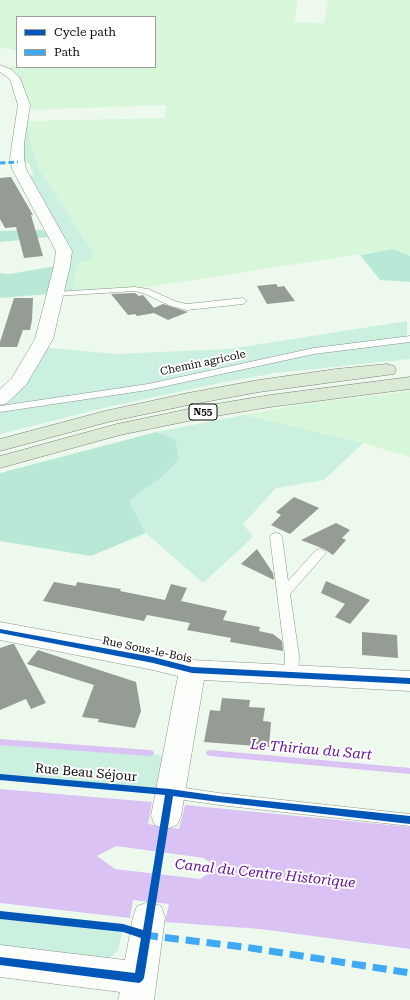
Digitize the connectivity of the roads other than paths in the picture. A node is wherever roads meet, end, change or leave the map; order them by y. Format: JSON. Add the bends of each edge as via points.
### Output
{"nodes":[{"id":1,"x":0,"y":68,"type":"edge"},
{"id":2,"x":55,"y":294,"type":"junction"},
{"id":3,"x":243,"y":301,"type":"dead end"},
{"id":4,"x":410,"y":339,"type":"edge"},
{"id":5,"x":410,"y":368,"type":"edge"},
{"id":6,"x":410,"y":383,"type":"edge"},
{"id":7,"x":0,"y":399,"type":"edge"},
{"id":8,"x":0,"y":410,"type":"edge"},
{"id":9,"x":0,"y":445,"type":"edge"},
{"id":10,"x":0,"y":462,"type":"edge"},
{"id":11,"x":276,"y":537,"type":"dead end"},
{"id":12,"x":320,"y":553,"type":"dead end"},
{"id":13,"x":283,"y":594,"type":"junction"},
{"id":14,"x":0,"y":631,"type":"edge"},
{"id":15,"x":192,"y":670,"type":"junction"},
{"id":16,"x":291,"y":675,"type":"junction"},
{"id":17,"x":410,"y":681,"type":"edge"},
{"id":18,"x":168,"y":804,"type":"joint"},
{"id":19,"x":410,"y":820,"type":"edge"},
{"id":20,"x":149,"y":918,"type":"dead end"},
{"id":21,"x":0,"y":961,"type":"edge"},
{"id":22,"x":137,"y":989,"type":"edge"}],
"edges":[{"from":1,"to":2,"type":"street","via":[[15,78],[24,105],[18,144],[19,169],[64,251]]},
{"from":2,"to":3,"type":"lane","via":[[136,289],[187,307]]},
{"from":2,"to":7,"type":"street","via":[[44,339],[19,381]]},
{"from":4,"to":8,"type":"lane","name":"Chemin agricole","via":[[314,351],[148,388]]},
{"from":5,"to":9,"type":"highway","number":"N55","via":[[336,375],[188,399]]},
{"from":6,"to":10,"type":"highway","number":"N55","via":[[285,398],[198,413],[117,430]]},
{"from":11,"to":13,"type":"lane"},
{"from":12,"to":13,"type":"lane"},
{"from":13,"to":16,"type":"lane","via":[[292,656]]},
{"from":14,"to":15,"type":"street","name":"Rue Sous-le-Bois","via":[[154,660]]},
{"from":15,"to":16,"type":"street","name":"Rue Sous-le-Bois"},
{"from":15,"to":18,"type":"street","name":"Rue Sous-le-Bois"},
{"from":16,"to":17,"type":"street","name":"Rue Sous-le-Bois"},
{"from":18,"to":19,"type":"lane","via":[[219,799]]},
{"from":20,"to":22,"type":"street"},
{"from":21,"to":22,"type":"street"}]}
